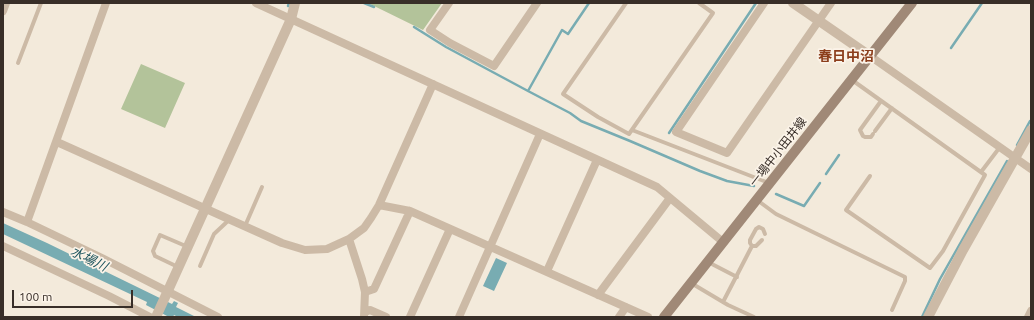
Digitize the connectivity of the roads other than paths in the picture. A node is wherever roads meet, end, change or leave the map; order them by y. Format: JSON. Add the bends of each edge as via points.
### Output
{"nodes":[{"id":1,"x":6,"y":3,"type":"edge"},
{"id":2,"x":41,"y":3,"type":"edge"},
{"id":3,"x":106,"y":3,"type":"edge"},
{"id":4,"x":256,"y":3,"type":"edge"},
{"id":5,"x":295,"y":3,"type":"edge"},
{"id":6,"x":449,"y":3,"type":"edge"},
{"id":7,"x":537,"y":3,"type":"edge"},
{"id":8,"x":626,"y":3,"type":"edge"},
{"id":9,"x":699,"y":3,"type":"edge"},
{"id":10,"x":764,"y":3,"type":"edge"},
{"id":11,"x":792,"y":3,"type":"edge"},
{"id":12,"x":831,"y":3,"type":"edge"},
{"id":13,"x":912,"y":3,"type":"edge"},
{"id":14,"x":3,"y":11,"type":"edge"},
{"id":15,"x":291,"y":19,"type":"junction"},
{"id":16,"x":819,"y":21,"type":"junction"},
{"id":17,"x":870,"y":56,"type":"junction"},
{"id":18,"x":18,"y":63,"type":"dead end"},
{"id":19,"x":852,"y":80,"type":"junction"},
{"id":20,"x":433,"y":84,"type":"junction"},
{"id":21,"x":881,"y":101,"type":"junction"},
{"id":22,"x":892,"y":108,"type":"junction"},
{"id":23,"x":632,"y":130,"type":"junction"},
{"id":24,"x":1031,"y":130,"type":"edge"},
{"id":25,"x":540,"y":134,"type":"junction"},
{"id":26,"x":57,"y":142,"type":"junction"},
{"id":27,"x":1000,"y":147,"type":"junction"},
{"id":28,"x":1015,"y":158,"type":"junction"},
{"id":29,"x":597,"y":160,"type":"junction"},
{"id":30,"x":1031,"y":169,"type":"edge"},
{"id":31,"x":981,"y":172,"type":"junction"},
{"id":32,"x":870,"y":176,"type":"dead end"},
{"id":33,"x":770,"y":183,"type":"junction"},
{"id":34,"x":262,"y":187,"type":"dead end"},
{"id":35,"x":670,"y":198,"type":"junction"},
{"id":36,"x":757,"y":200,"type":"junction"},
{"id":37,"x":379,"y":205,"type":"junction"},
{"id":38,"x":205,"y":208,"type":"junction"},
{"id":39,"x":410,"y":211,"type":"junction"},
{"id":40,"x":3,"y":212,"type":"edge"},
{"id":41,"x":229,"y":219,"type":"junction"},
{"id":42,"x":28,"y":222,"type":"junction"},
{"id":43,"x":245,"y":226,"type":"junction"},
{"id":44,"x":450,"y":229,"type":"junction"},
{"id":45,"x":764,"y":234,"type":"dead end"},
{"id":46,"x":349,"y":239,"type":"junction"},
{"id":47,"x":762,"y":240,"type":"dead end"},
{"id":48,"x":724,"y":242,"type":"junction"},
{"id":49,"x":3,"y":246,"type":"edge"},
{"id":50,"x":491,"y":246,"type":"junction"},
{"id":51,"x":752,"y":246,"type":"junction"},
{"id":52,"x":188,"y":247,"type":"junction"},
{"id":53,"x":708,"y":262,"type":"junction"},
{"id":54,"x":200,"y":266,"type":"dead end"},
{"id":55,"x":179,"y":267,"type":"junction"},
{"id":56,"x":547,"y":271,"type":"junction"},
{"id":57,"x":737,"y":277,"type":"junction"},
{"id":58,"x":691,"y":283,"type":"junction"},
{"id":59,"x":365,"y":292,"type":"junction"},
{"id":60,"x":167,"y":293,"type":"junction"},
{"id":61,"x":598,"y":294,"type":"junction"},
{"id":62,"x":723,"y":302,"type":"junction"},
{"id":63,"x":626,"y":307,"type":"junction"},
{"id":64,"x":892,"y":310,"type":"dead end"},
{"id":65,"x":1031,"y":311,"type":"edge"},
{"id":66,"x":364,"y":314,"type":"edge"},
{"id":67,"x":154,"y":317,"type":"edge"},
{"id":68,"x":218,"y":317,"type":"edge"},
{"id":69,"x":386,"y":317,"type":"edge"},
{"id":70,"x":410,"y":317,"type":"edge"},
{"id":71,"x":460,"y":317,"type":"edge"},
{"id":72,"x":619,"y":317,"type":"edge"},
{"id":73,"x":648,"y":317,"type":"edge"},
{"id":74,"x":664,"y":317,"type":"edge"},
{"id":75,"x":754,"y":317,"type":"edge"},
{"id":76,"x":928,"y":317,"type":"edge"},
{"id":77,"x":1028,"y":317,"type":"edge"}],
"edges":[{"from":1,"to":14,"type":"street"},
{"from":2,"to":18,"type":"lane"},
{"from":3,"to":26,"type":"street"},
{"from":4,"to":15,"type":"street"},
{"from":5,"to":15,"type":"street"},
{"from":6,"to":7,"type":"street","via":[[430,30],[494,66]]},
{"from":8,"to":23,"type":"lane","via":[[563,94],[629,134]]},
{"from":9,"to":23,"type":"lane","via":[[713,13]]},
{"from":10,"to":16,"type":"street","via":[[676,132],[727,153]]},
{"from":11,"to":16,"type":"street"},
{"from":12,"to":16,"type":"street"},
{"from":13,"to":17,"type":"main road","name":"一場中小田井線"},
{"from":15,"to":20,"type":"street"},
{"from":15,"to":38,"type":"street"},
{"from":16,"to":17,"type":"street"},
{"from":17,"to":19,"type":"main road","name":"一場中小田井線"},
{"from":17,"to":27,"type":"street"},
{"from":19,"to":21,"type":"lane"},
{"from":19,"to":33,"type":"main road","name":"一場中小田井線"},
{"from":20,"to":25,"type":"street"},
{"from":20,"to":37,"type":"street"},
{"from":21,"to":22,"type":"lane"},
{"from":21,"to":22,"type":"lane","via":[[860,130],[865,137],[871,137]]},
{"from":22,"to":31,"type":"lane"},
{"from":23,"to":33,"type":"lane"},
{"from":24,"to":28,"type":"street"},
{"from":25,"to":29,"type":"street"},
{"from":25,"to":50,"type":"street"},
{"from":26,"to":38,"type":"street"},
{"from":26,"to":42,"type":"street"},
{"from":27,"to":28,"type":"street"},
{"from":27,"to":31,"type":"lane"},
{"from":28,"to":30,"type":"street"},
{"from":28,"to":76,"type":"street"},
{"from":29,"to":35,"type":"street","via":[[657,187]]},
{"from":29,"to":56,"type":"street"},
{"from":31,"to":32,"type":"lane","via":[[985,175],[943,251],[930,268],[846,210]]},
{"from":33,"to":36,"type":"main road","name":"一場中小田井線"},
{"from":34,"to":43,"type":"lane"},
{"from":35,"to":48,"type":"street"},
{"from":35,"to":61,"type":"street"},
{"from":36,"to":48,"type":"main road","name":"一場中小田井線"},
{"from":36,"to":64,"type":"lane","via":[[776,214],[905,278]]},
{"from":37,"to":39,"type":"street"},
{"from":37,"to":46,"type":"street","via":[[364,228]]},
{"from":38,"to":41,"type":"street"},
{"from":38,"to":52,"type":"street"},
{"from":39,"to":44,"type":"street"},
{"from":39,"to":59,"type":"street","via":[[374,289]]},
{"from":40,"to":42,"type":"street"},
{"from":41,"to":43,"type":"street"},
{"from":41,"to":54,"type":"lane","via":[[214,234]]},
{"from":42,"to":60,"type":"street"},
{"from":43,"to":46,"type":"street","via":[[282,243],[305,250],[327,248]]},
{"from":44,"to":50,"type":"street"},
{"from":44,"to":70,"type":"street"},
{"from":45,"to":51,"type":"lane","via":[[761,227],[756,229],[750,240]]},
{"from":46,"to":59,"type":"street"},
{"from":47,"to":51,"type":"lane","via":[[756,246]]},
{"from":48,"to":53,"type":"main road","name":"一場中小田井線"},
{"from":49,"to":67,"type":"street"},
{"from":50,"to":56,"type":"street"},
{"from":50,"to":71,"type":"street"},
{"from":51,"to":57,"type":"lane"},
{"from":52,"to":55,"type":"street"},
{"from":52,"to":55,"type":"lane","via":[[160,234],[153,251],[155,256]]},
{"from":53,"to":57,"type":"lane"},
{"from":53,"to":58,"type":"main road","name":"一場中小田井線"},
{"from":55,"to":60,"type":"street"},
{"from":56,"to":61,"type":"street"},
{"from":57,"to":62,"type":"lane"},
{"from":58,"to":62,"type":"lane"},
{"from":58,"to":74,"type":"main road","name":"一場中小田井線"},
{"from":59,"to":66,"type":"street"},
{"from":60,"to":67,"type":"street"},
{"from":60,"to":68,"type":"street"},
{"from":61,"to":63,"type":"street"},
{"from":62,"to":75,"type":"lane"},
{"from":63,"to":72,"type":"street"},
{"from":63,"to":73,"type":"street"},
{"from":65,"to":77,"type":"street"},
{"from":66,"to":69,"type":"street","via":[[370,310]]}]}
